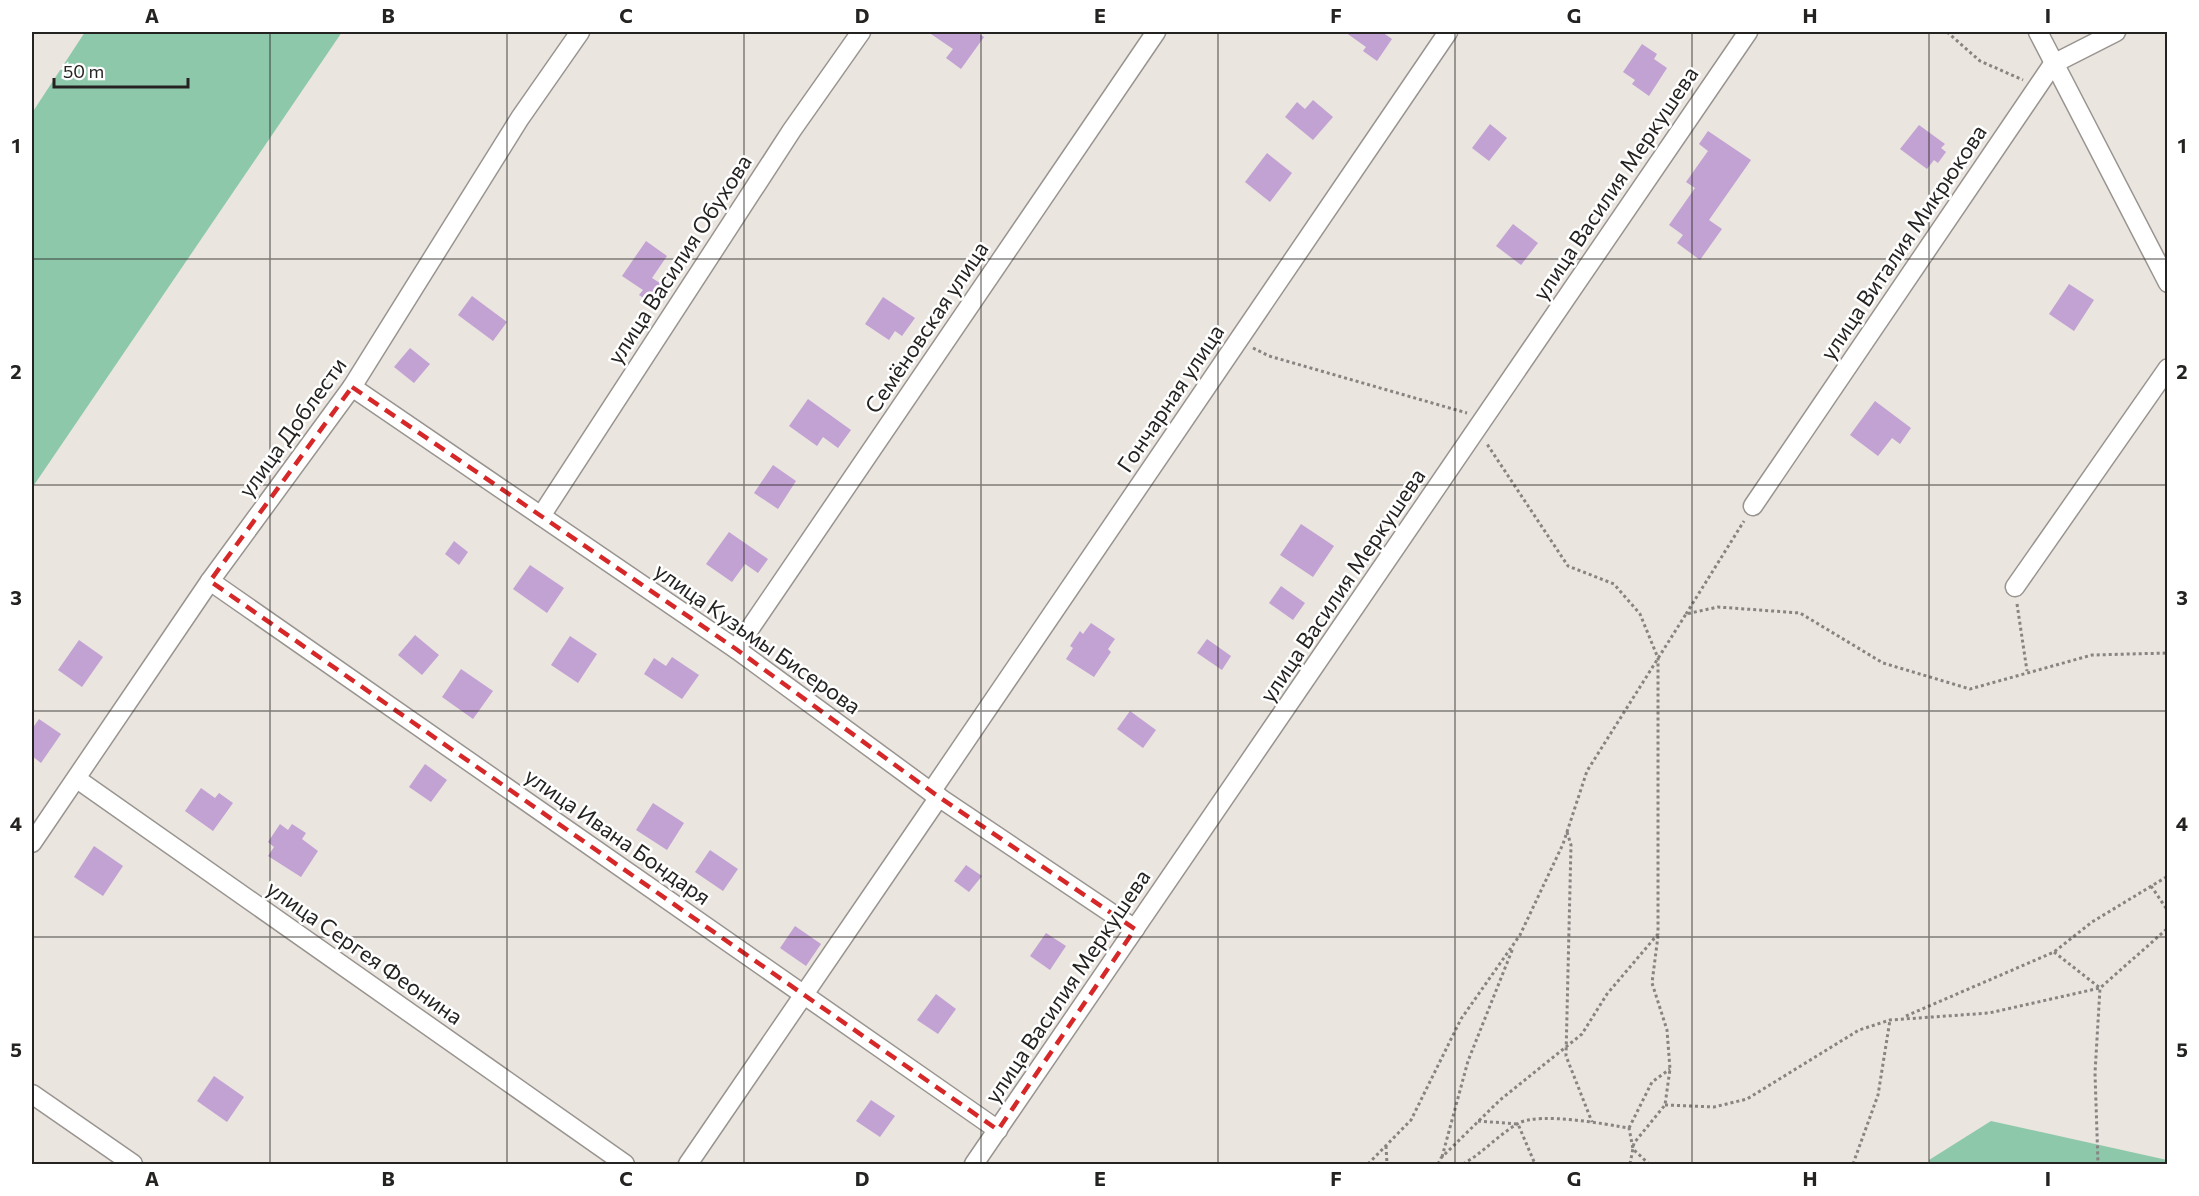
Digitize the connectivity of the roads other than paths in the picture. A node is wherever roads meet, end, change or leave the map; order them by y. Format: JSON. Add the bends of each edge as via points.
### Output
{"nodes":[{"id":1,"x":580,"y":32,"type":"edge"},
{"id":2,"x":861,"y":32,"type":"edge"},
{"id":3,"x":1156,"y":32,"type":"edge"},
{"id":4,"x":1448,"y":32,"type":"edge"},
{"id":5,"x":1748,"y":32,"type":"edge"},
{"id":6,"x":2038,"y":32,"type":"edge"},
{"id":7,"x":2116,"y":32,"type":"edge"},
{"id":8,"x":2053,"y":64,"type":"junction"},
{"id":9,"x":2168,"y":283,"type":"edge"},
{"id":10,"x":2168,"y":368,"type":"edge"},
{"id":11,"x":352,"y":387,"type":"junction"},
{"id":12,"x":1754,"y":506,"type":"road end"},
{"id":13,"x":541,"y":516,"type":"junction"},
{"id":14,"x":210,"y":581,"type":"junction"},
{"id":15,"x":2015,"y":587,"type":"road end"},
{"id":16,"x":736,"y":649,"type":"junction"},
{"id":17,"x":77,"y":779,"type":"junction"},
{"id":18,"x":935,"y":794,"type":"junction"},
{"id":19,"x":32,"y":843,"type":"edge"},
{"id":20,"x":1135,"y":929,"type":"junction"},
{"id":21,"x":804,"y":995,"type":"junction"},
{"id":22,"x":32,"y":1094,"type":"edge"},
{"id":23,"x":998,"y":1130,"type":"junction"},
{"id":24,"x":133,"y":1164,"type":"edge"},
{"id":25,"x":624,"y":1164,"type":"edge"},
{"id":26,"x":688,"y":1164,"type":"edge"},
{"id":27,"x":974,"y":1164,"type":"edge"}],
"edges":[{"from":1,"to":11,"type":"street","name":"улица Доблести","via":[[520,118]]},
{"from":2,"to":13,"type":"street","name":"улица Василия Обухова","via":[[792,130]]},
{"from":3,"to":16,"type":"street","name":"Семёновская улица"},
{"from":4,"to":18,"type":"street","name":"Гончарная улица"},
{"from":5,"to":20,"type":"street","name":"улица Василия Меркушева"},
{"from":6,"to":8,"type":"street"},
{"from":7,"to":8,"type":"street","name":"улица Виталия Микрюкова"},
{"from":8,"to":9,"type":"street"},
{"from":8,"to":12,"type":"street","name":"улица Виталия Микрюкова"},
{"from":10,"to":15,"type":"street"},
{"from":11,"to":13,"type":"street","name":"улица Кузьмы Бисерова"},
{"from":11,"to":14,"type":"street","name":"улица Доблести"},
{"from":13,"to":16,"type":"street","name":"улица Кузьмы Бисерова"},
{"from":14,"to":17,"type":"street","name":"улица Доблести"},
{"from":14,"to":21,"type":"street","name":"улица Ивана Бондаря"},
{"from":16,"to":18,"type":"street","name":"улица Кузьмы Бисерова"},
{"from":17,"to":19,"type":"street","name":"улица Доблести"},
{"from":17,"to":25,"type":"street","name":"улица Сергея Феонина"},
{"from":18,"to":20,"type":"street","name":"улица Кузьмы Бисерова"},
{"from":18,"to":21,"type":"street","name":"Гончарная улица"},
{"from":20,"to":23,"type":"street","name":"улица Василия Меркушева"},
{"from":21,"to":23,"type":"street","name":"улица Ивана Бондаря"},
{"from":21,"to":26,"type":"street","name":"Гончарная улица"},
{"from":22,"to":24,"type":"street"},
{"from":23,"to":27,"type":"street","name":"улица Василия Меркушева"}]}
